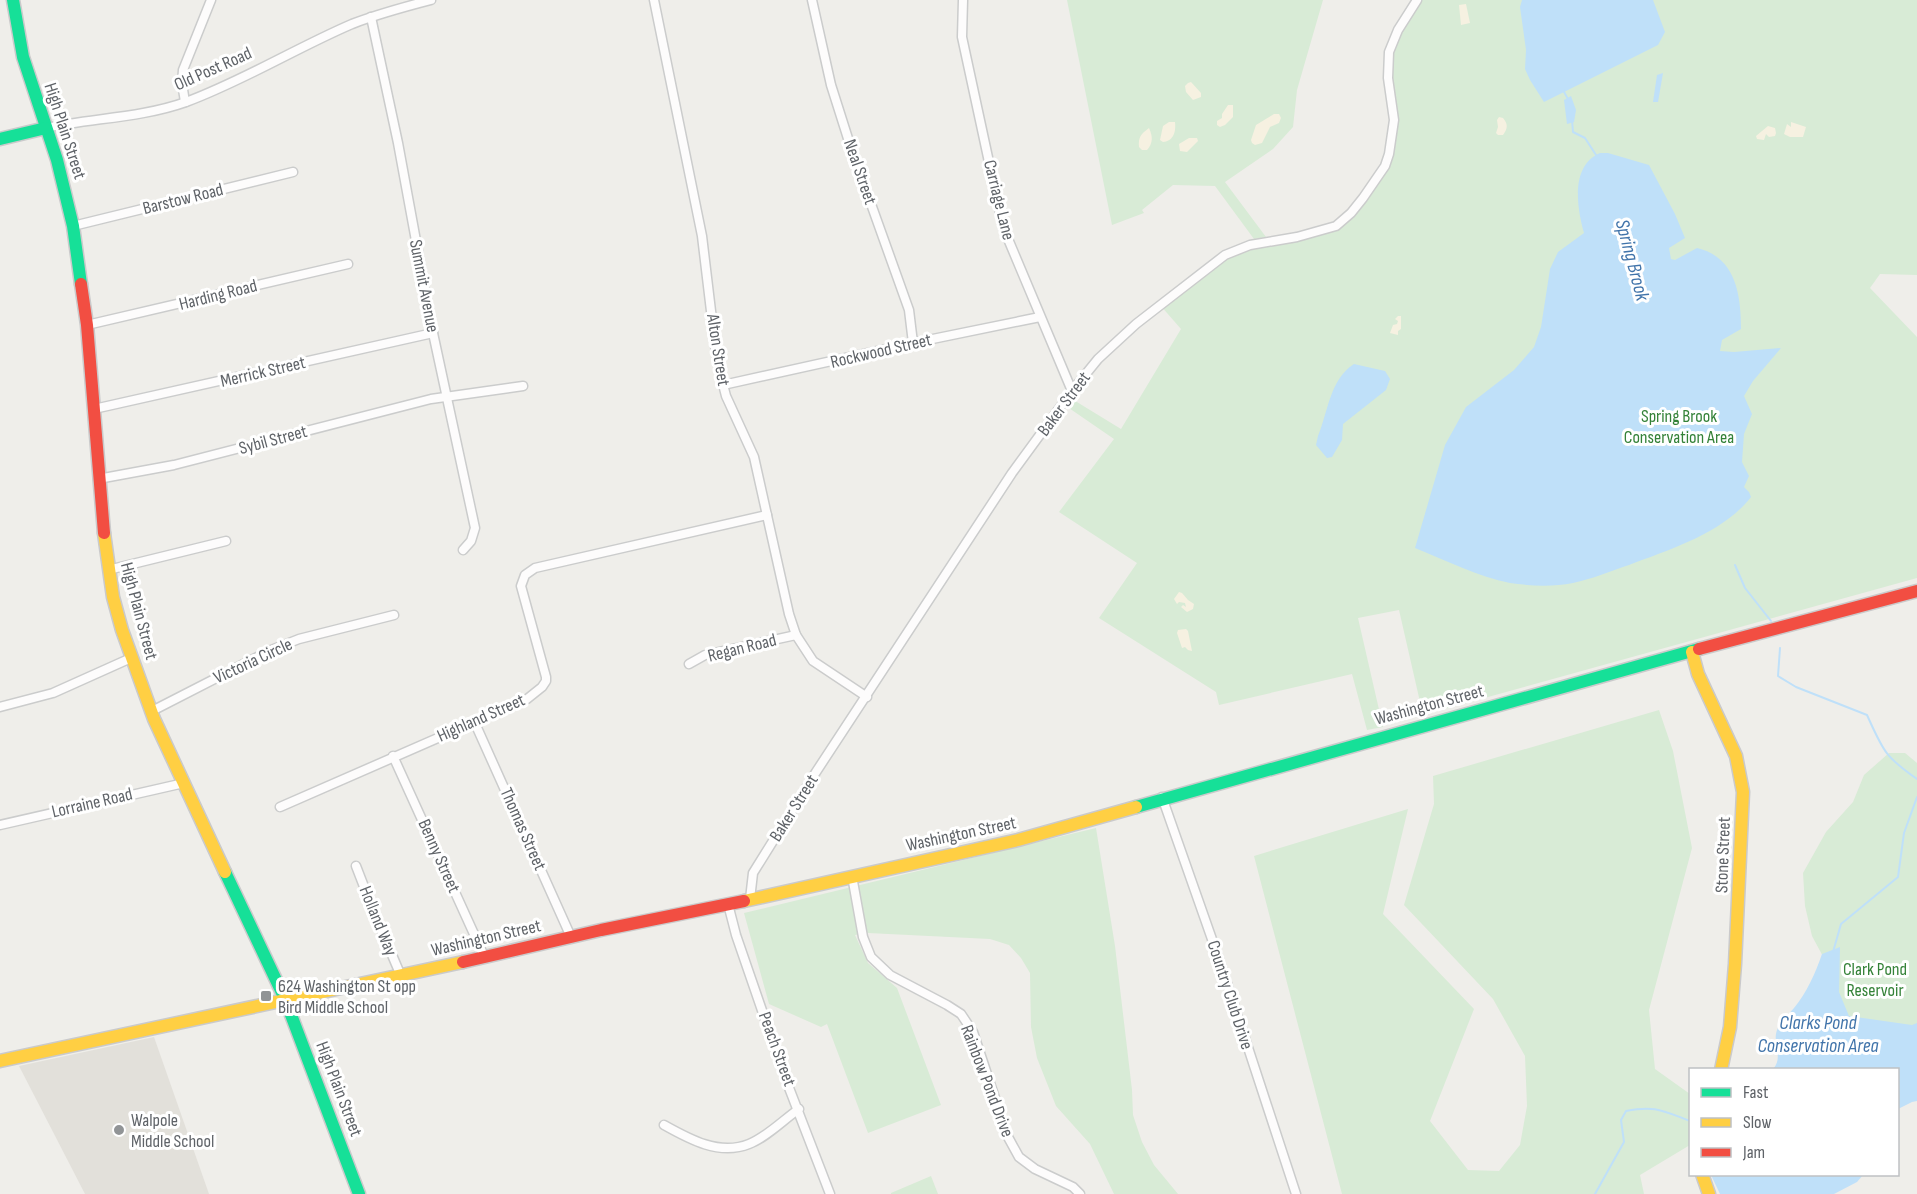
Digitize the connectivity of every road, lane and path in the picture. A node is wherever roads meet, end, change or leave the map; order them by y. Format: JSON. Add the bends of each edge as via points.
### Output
{"nodes":[{"id":1,"x":13,"y":0,"type":"edge"},
{"id":2,"x":211,"y":0,"type":"edge"},
{"id":3,"x":431,"y":0,"type":"edge"},
{"id":4,"x":654,"y":0,"type":"edge"},
{"id":5,"x":812,"y":0,"type":"edge"},
{"id":6,"x":963,"y":0,"type":"edge"},
{"id":7,"x":1417,"y":0,"type":"edge"},
{"id":8,"x":371,"y":17,"type":"junction"},
{"id":9,"x":185,"y":102,"type":"junction"},
{"id":10,"x":46,"y":128,"type":"junction"},
{"id":11,"x":0,"y":139,"type":"edge"},
{"id":12,"x":293,"y":172,"type":"dead end"},
{"id":13,"x":73,"y":226,"type":"junction"},
{"id":14,"x":348,"y":264,"type":"dead end"},
{"id":15,"x":1040,"y":317,"type":"junction"},
{"id":16,"x":87,"y":325,"type":"junction"},
{"id":17,"x":433,"y":333,"type":"junction"},
{"id":18,"x":913,"y":343,"type":"junction"},
{"id":19,"x":523,"y":386,"type":"dead end"},
{"id":20,"x":723,"y":386,"type":"junction"},
{"id":21,"x":1072,"y":391,"type":"junction"},
{"id":22,"x":447,"y":396,"type":"junction"},
{"id":23,"x":94,"y":409,"type":"junction"},
{"id":24,"x":98,"y":478,"type":"junction"},
{"id":25,"x":767,"y":515,"type":"junction"},
{"id":26,"x":226,"y":541,"type":"dead end"},
{"id":27,"x":463,"y":550,"type":"dead end"},
{"id":28,"x":108,"y":570,"type":"junction"},
{"id":29,"x":1917,"y":591,"type":"edge"},
{"id":30,"x":394,"y":615,"type":"dead end"},
{"id":31,"x":796,"y":635,"type":"junction"},
{"id":32,"x":1692,"y":652,"type":"junction"},
{"id":33,"x":131,"y":658,"type":"junction"},
{"id":34,"x":689,"y":664,"type":"dead end"},
{"id":35,"x":867,"y":697,"type":"junction"},
{"id":36,"x":0,"y":707,"type":"edge"},
{"id":37,"x":152,"y":711,"type":"junction"},
{"id":38,"x":474,"y":721,"type":"junction"},
{"id":39,"x":393,"y":756,"type":"junction"},
{"id":40,"x":184,"y":783,"type":"junction"},
{"id":41,"x":1162,"y":797,"type":"junction"},
{"id":42,"x":280,"y":807,"type":"dead end"},
{"id":43,"x":0,"y":825,"type":"edge"},
{"id":44,"x":356,"y":866,"type":"dead end"},
{"id":45,"x":852,"y":876,"type":"junction"},
{"id":46,"x":750,"y":899,"type":"junction"},
{"id":47,"x":728,"y":904,"type":"junction"},
{"id":48,"x":572,"y":937,"type":"junction"},
{"id":49,"x":484,"y":956,"type":"junction"},
{"id":50,"x":401,"y":976,"type":"junction"},
{"id":51,"x":285,"y":999,"type":"junction"},
{"id":52,"x":0,"y":1061,"type":"edge"},
{"id":53,"x":1721,"y":1068,"type":"edge"},
{"id":54,"x":799,"y":1109,"type":"junction"},
{"id":55,"x":664,"y":1125,"type":"dead end"},
{"id":56,"x":1703,"y":1176,"type":"edge"},
{"id":57,"x":359,"y":1194,"type":"edge"},
{"id":58,"x":830,"y":1194,"type":"edge"},
{"id":59,"x":1080,"y":1194,"type":"edge"},
{"id":60,"x":1296,"y":1194,"type":"edge"},
{"id":61,"x":1709,"y":1194,"type":"edge"}],
"edges":[{"from":1,"to":10,"type":"main road","name":"High Plain Street","via":[[24,57]]},
{"from":2,"to":9,"type":"street","via":[[183,70]]},
{"from":3,"to":8,"type":"street","name":"Old Post Road"},
{"from":4,"to":20,"type":"street","name":"Alton Street","via":[[702,236]]},
{"from":5,"to":18,"type":"street","name":"Neal Street","via":[[831,85],[909,310]]},
{"from":6,"to":15,"type":"street","name":"Carriage Lane","via":[[962,37],[1000,214]]},
{"from":7,"to":21,"type":"street","name":"Baker Street","via":[[1389,52],[1394,131],[1389,154],[1380,174],[1352,213],[1325,230],[1250,245],[1225,255],[1121,336]]},
{"from":8,"to":9,"type":"street","name":"Old Post Road"},
{"from":8,"to":17,"type":"street","name":"Summit Avenue"},
{"from":9,"to":10,"type":"street","name":"Old Post Road"},
{"from":10,"to":11,"type":"main road","name":"Old Post Road"},
{"from":10,"to":13,"type":"main road","name":"High Plain Street"},
{"from":12,"to":13,"type":"street","name":"Barstow Road"},
{"from":13,"to":16,"type":"main road","name":"High Plain Street"},
{"from":14,"to":16,"type":"street","name":"Harding Road"},
{"from":15,"to":18,"type":"street","name":"Rockwood Street"},
{"from":15,"to":21,"type":"street","name":"Carriage Lane"},
{"from":16,"to":23,"type":"main road","name":"High Plain Street"},
{"from":17,"to":22,"type":"street","name":"Summit Avenue"},
{"from":17,"to":23,"type":"street","name":"Merrick Street"},
{"from":18,"to":20,"type":"street","name":"Rockwood Street"},
{"from":19,"to":22,"type":"street","name":"Sybil Street"},
{"from":20,"to":25,"type":"street","name":"Alton Street","via":[[754,457]]},
{"from":21,"to":35,"type":"street","name":"Baker Street","via":[[999,493]]},
{"from":22,"to":24,"type":"street","name":"Sybil Street","via":[[174,465]]},
{"from":22,"to":27,"type":"street","name":"Summit Avenue","via":[[475,528]]},
{"from":23,"to":24,"type":"main road","name":"High Plain Street"},
{"from":24,"to":28,"type":"main road","name":"High Plain Street"},
{"from":25,"to":31,"type":"street","name":"Alton Street"},
{"from":25,"to":38,"type":"street","name":"Highland Street","via":[[529,572],[521,586],[546,681],[531,697]]},
{"from":26,"to":28,"type":"street"},
{"from":28,"to":33,"type":"main road","name":"High Plain Street"},
{"from":29,"to":32,"type":"main road","name":"Washington Street"},
{"from":30,"to":37,"type":"street","name":"Victoria Circle","via":[[271,650]]},
{"from":31,"to":34,"type":"street","name":"Regan Road","via":[[705,655]]},
{"from":31,"to":35,"type":"street","name":"Alton Street","via":[[813,661]]},
{"from":32,"to":41,"type":"main road","name":"Washington Street"},
{"from":32,"to":53,"type":"main road","name":"Stone Street","via":[[1698,674],[1736,756],[1743,792],[1736,964]]},
{"from":33,"to":36,"type":"street","via":[[53,693]]},
{"from":33,"to":37,"type":"main road","name":"High Plain Street"},
{"from":35,"to":46,"type":"street","name":"Baker Street","via":[[753,873]]},
{"from":37,"to":40,"type":"main road","name":"High Plain Street"},
{"from":38,"to":39,"type":"street","name":"Highland Street"},
{"from":38,"to":48,"type":"street","name":"Thomas Street"},
{"from":39,"to":42,"type":"street","name":"Highland Street"},
{"from":39,"to":49,"type":"street","name":"Benny Street"},
{"from":40,"to":43,"type":"street","name":"Lorraine Road"},
{"from":40,"to":51,"type":"main road","name":"High Plain Street"},
{"from":41,"to":45,"type":"main road","name":"Washington Street","via":[[1018,840]]},
{"from":41,"to":60,"type":"street","name":"Country Club Drive"},
{"from":44,"to":50,"type":"street","name":"Holland Way"},
{"from":45,"to":46,"type":"main road","name":"Washington Street"},
{"from":45,"to":59,"type":"street","name":"Rainbow Pond Drive","via":[[863,937],[871,957],[890,975],[961,1014],[973,1032],[1008,1137],[1019,1157]]},
{"from":46,"to":47,"type":"main road","name":"Washington Street"},
{"from":47,"to":48,"type":"main road","name":"Washington Street"},
{"from":47,"to":54,"type":"street","name":"Peach Street"},
{"from":48,"to":49,"type":"main road","name":"Washington Street"},
{"from":49,"to":50,"type":"main road","name":"Washington Street"},
{"from":50,"to":51,"type":"main road","name":"Washington Street"},
{"from":51,"to":52,"type":"main road","name":"Washington Street"},
{"from":51,"to":57,"type":"main road","name":"High Plain Street"},
{"from":54,"to":55,"type":"street","via":[[739,1147],[714,1147],[688,1139]]},
{"from":54,"to":58,"type":"street","name":"Peach Street"},
{"from":56,"to":61,"type":"main road"}]}
